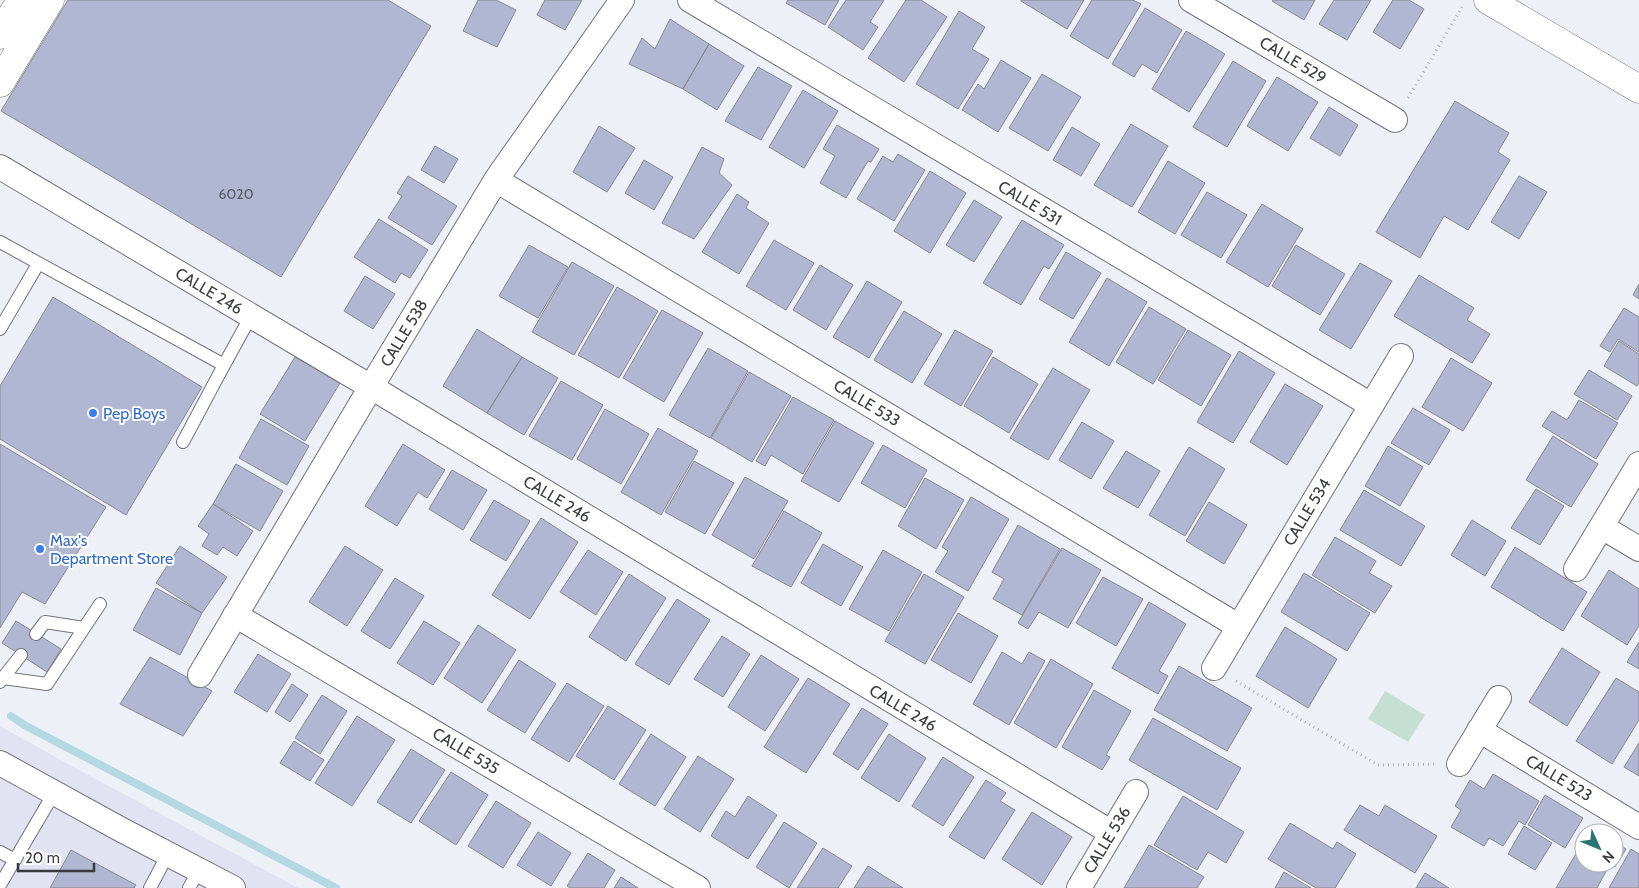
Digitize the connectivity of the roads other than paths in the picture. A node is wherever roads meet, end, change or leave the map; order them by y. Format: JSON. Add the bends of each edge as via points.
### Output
{"nodes":[{"id":1,"x":50,"y":0,"type":"edge"},
{"id":2,"x":622,"y":0,"type":"edge"},
{"id":3,"x":690,"y":0,"type":"edge"},
{"id":4,"x":1191,"y":0,"type":"edge"},
{"id":5,"x":1488,"y":0,"type":"edge"},
{"id":6,"x":14,"y":2,"type":"edge"},
{"id":7,"x":0,"y":35,"type":"edge"},
{"id":8,"x":0,"y":83,"type":"edge"},
{"id":9,"x":1639,"y":89,"type":"edge"},
{"id":10,"x":1395,"y":120,"type":"road end"},
{"id":11,"x":0,"y":167,"type":"edge"},
{"id":12,"x":496,"y":180,"type":"junction"},
{"id":13,"x":0,"y":242,"type":"edge"},
{"id":14,"x":38,"y":264,"type":"junction"},
{"id":15,"x":251,"y":316,"type":"junction"},
{"id":16,"x":0,"y":329,"type":"edge"},
{"id":17,"x":1400,"y":356,"type":"dead end"},
{"id":18,"x":224,"y":365,"type":"junction"},
{"id":19,"x":371,"y":387,"type":"junction"},
{"id":20,"x":1371,"y":405,"type":"junction"},
{"id":21,"x":183,"y":442,"type":"dead end"},
{"id":22,"x":1639,"y":464,"type":"edge"},
{"id":23,"x":1602,"y":526,"type":"junction"},
{"id":24,"x":1639,"y":549,"type":"edge"},
{"id":25,"x":1576,"y":569,"type":"dead end"},
{"id":26,"x":100,"y":604,"type":"dead end"},
{"id":27,"x":235,"y":615,"type":"junction"},
{"id":28,"x":1238,"y":626,"type":"junction"},
{"id":29,"x":84,"y":628,"type":"junction"},
{"id":30,"x":36,"y":634,"type":"dead end"},
{"id":31,"x":21,"y":655,"type":"dead end"},
{"id":32,"x":1214,"y":668,"type":"road end"},
{"id":33,"x":200,"y":675,"type":"dead end"},
{"id":34,"x":2,"y":680,"type":"edge"},
{"id":35,"x":1498,"y":698,"type":"dead end"},
{"id":36,"x":1479,"y":730,"type":"junction"},
{"id":37,"x":0,"y":763,"type":"edge"},
{"id":38,"x":1459,"y":764,"type":"road end"},
{"id":39,"x":1136,"y":792,"type":"dead end"},
{"id":40,"x":54,"y":794,"type":"junction"},
{"id":41,"x":1639,"y":827,"type":"edge"},
{"id":42,"x":1112,"y":833,"type":"junction"},
{"id":43,"x":0,"y":852,"type":"edge"},
{"id":44,"x":168,"y":854,"type":"junction"},
{"id":45,"x":15,"y":860,"type":"junction"},
{"id":46,"x":194,"y":879,"type":"edge"},
{"id":47,"x":0,"y":885,"type":"edge"},
{"id":48,"x":150,"y":888,"type":"edge"},
{"id":49,"x":233,"y":888,"type":"edge"},
{"id":50,"x":698,"y":888,"type":"edge"},
{"id":51,"x":1079,"y":888,"type":"edge"}],
"edges":[{"from":1,"to":8,"type":"street"},
{"from":2,"to":12,"type":"street","name":"CALLE 538"},
{"from":3,"to":20,"type":"street","name":"CALLE 531"},
{"from":4,"to":10,"type":"street","name":"CALLE 529"},
{"from":5,"to":9,"type":"street"},
{"from":6,"to":7,"type":"street"},
{"from":11,"to":15,"type":"street","name":"CALLE 246"},
{"from":12,"to":19,"type":"street","name":"CALLE 538"},
{"from":12,"to":28,"type":"street","name":"CALLE 533"},
{"from":13,"to":14,"type":"lane"},
{"from":14,"to":16,"type":"lane"},
{"from":14,"to":18,"type":"lane"},
{"from":15,"to":18,"type":"lane"},
{"from":15,"to":19,"type":"street","name":"CALLE 246"},
{"from":17,"to":20,"type":"street","name":"CALLE 534"},
{"from":18,"to":21,"type":"lane"},
{"from":19,"to":27,"type":"street","name":"CALLE 538"},
{"from":19,"to":42,"type":"street","name":"CALLE 246"},
{"from":20,"to":28,"type":"street","name":"CALLE 534"},
{"from":22,"to":23,"type":"street"},
{"from":23,"to":24,"type":"street"},
{"from":23,"to":25,"type":"street"},
{"from":26,"to":29,"type":"lane"},
{"from":27,"to":33,"type":"street","name":"CALLE 538"},
{"from":27,"to":50,"type":"street","name":"CALLE 535"},
{"from":28,"to":32,"type":"street","name":"CALLE 534"},
{"from":29,"to":30,"type":"lane","via":[[45,622]]},
{"from":29,"to":34,"type":"lane","via":[[46,684]]},
{"from":31,"to":34,"type":"lane"},
{"from":35,"to":36,"type":"street"},
{"from":36,"to":38,"type":"street"},
{"from":36,"to":41,"type":"street","name":"CALLE 523"},
{"from":37,"to":40,"type":"street"},
{"from":39,"to":42,"type":"street","name":"CALLE 536"},
{"from":40,"to":44,"type":"street"},
{"from":40,"to":45,"type":"lane"},
{"from":42,"to":51,"type":"street","name":"CALLE 536"},
{"from":43,"to":45,"type":"lane"},
{"from":44,"to":46,"type":"street"},
{"from":44,"to":48,"type":"lane"},
{"from":45,"to":47,"type":"lane"},
{"from":46,"to":49,"type":"street"}]}
